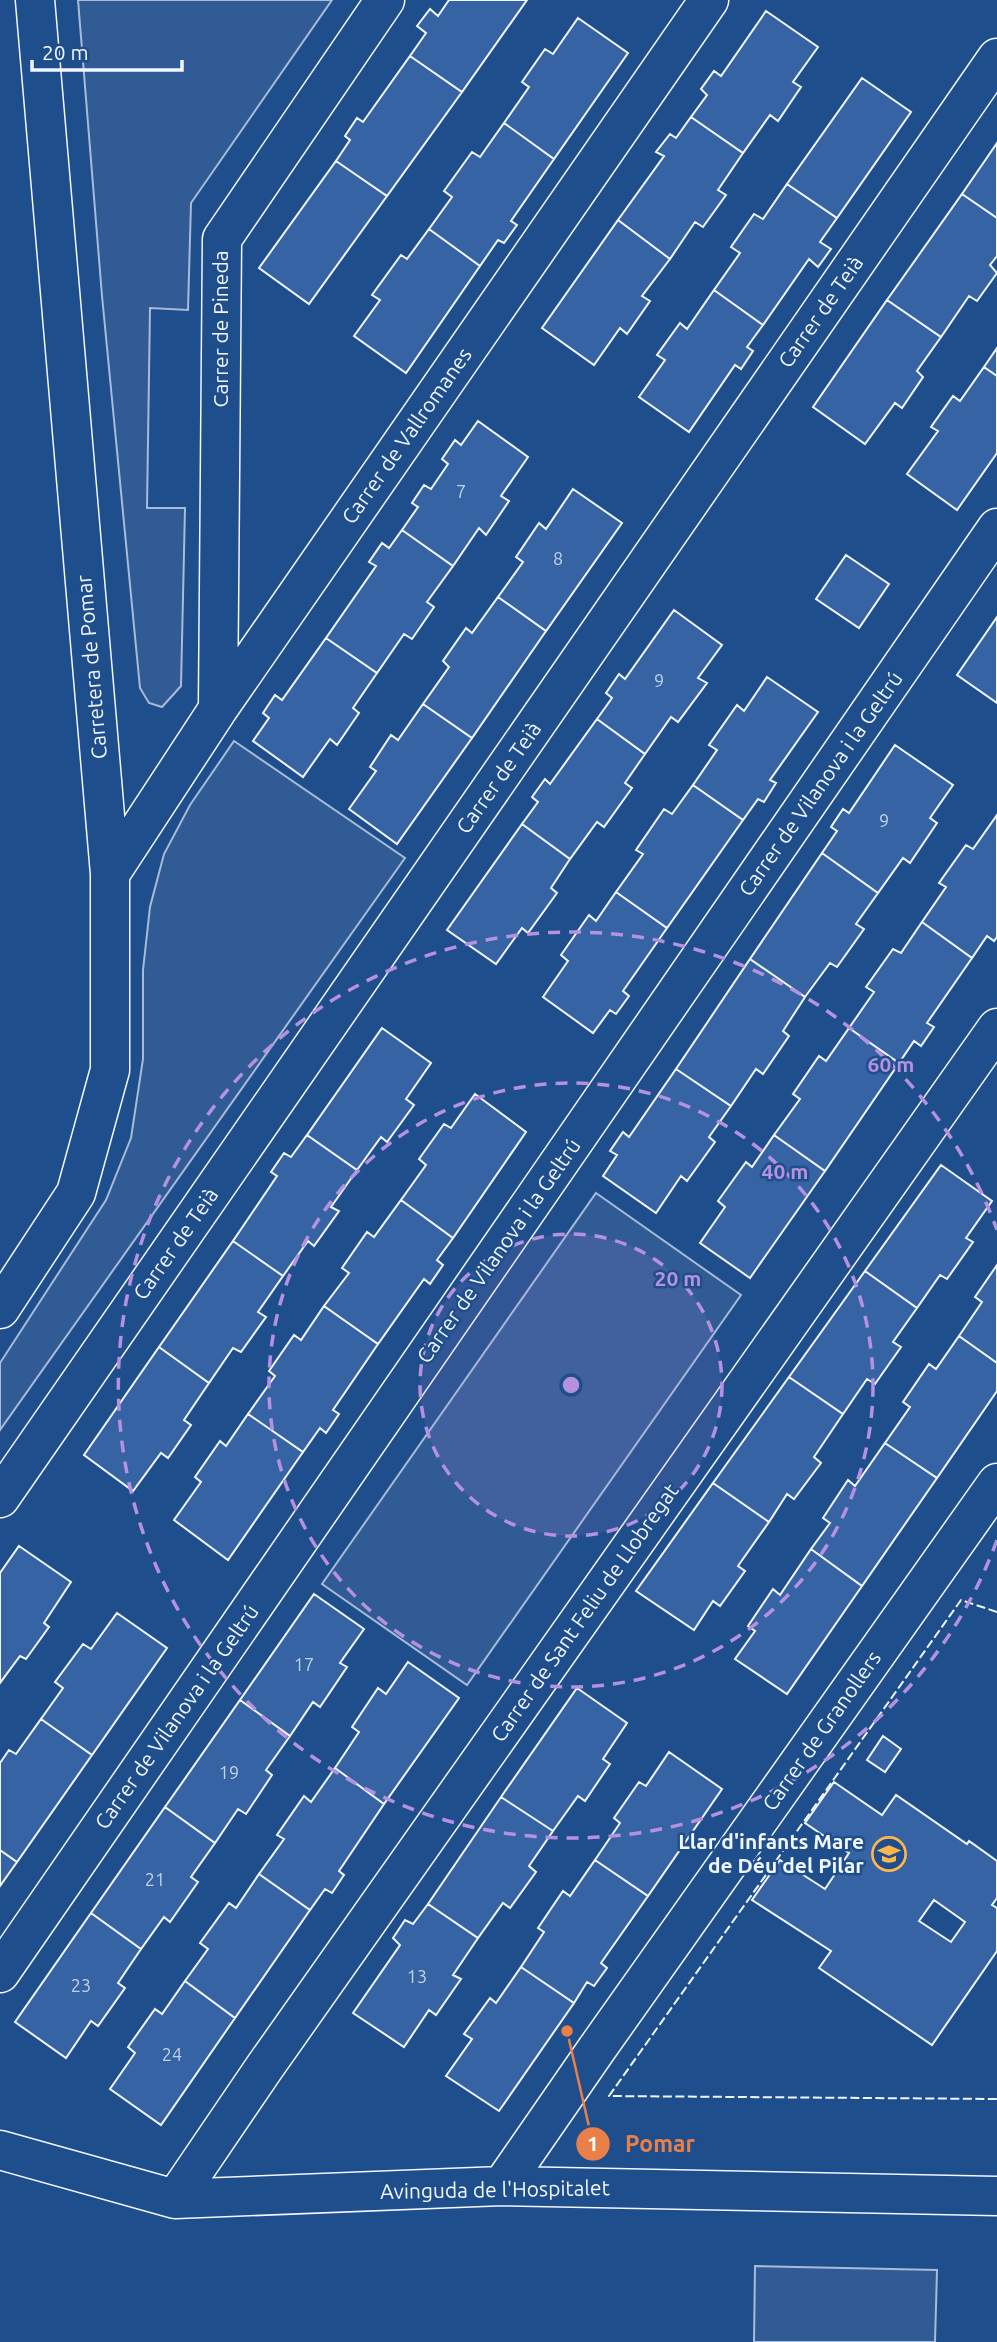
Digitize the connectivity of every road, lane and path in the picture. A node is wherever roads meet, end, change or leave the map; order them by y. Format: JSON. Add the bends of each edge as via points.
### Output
{"nodes":[{"id":1,"x":34,"y":0,"type":"edge"},
{"id":2,"x":385,"y":0,"type":"edge"},
{"id":3,"x":709,"y":0,"type":"edge"},
{"id":4,"x":997,"y":58,"type":"edge"},
{"id":5,"x":997,"y":528,"type":"edge"},
{"id":6,"x":218,"y":709,"type":"junction"},
{"id":7,"x":110,"y":874,"type":"junction"},
{"id":8,"x":997,"y":1028,"type":"edge"},
{"id":9,"x":0,"y":1309,"type":"edge"},
{"id":10,"x":997,"y":1483,"type":"edge"},
{"id":11,"x":0,"y":1497,"type":"edge"},
{"id":12,"x":0,"y":1973,"type":"edge"},
{"id":13,"x":0,"y":2150,"type":"edge"},
{"id":14,"x":502,"y":2186,"type":"junction"},
{"id":15,"x":997,"y":2196,"type":"edge"},
{"id":16,"x":175,"y":2199,"type":"junction"}],
"edges":[{"from":1,"to":7,"type":"street","name":"Carretera de Pomar"},
{"from":2,"to":6,"type":"street","name":"Carrer de Pineda","via":[[222,239]]},
{"from":3,"to":6,"type":"street","name":"Carrer de Vallromanes"},
{"from":4,"to":11,"type":"street","name":"Carrer de Teià"},
{"from":5,"to":12,"type":"street","name":"Carrer de Vilanova i la Geltrú"},
{"from":6,"to":7,"type":"street","name":"Carrer de Vallromanes"},
{"from":7,"to":9,"type":"street","name":"Carretera de Pomar","via":[[110,1070],[76,1193]]},
{"from":8,"to":16,"type":"street","name":"Carrer de Sant Feliu de Llobregat"},
{"from":10,"to":14,"type":"street","name":"Carrer de Granollers"},
{"from":13,"to":16,"type":"street","name":"Avinguda de l'Hospitalet"},
{"from":14,"to":15,"type":"street","name":"Avinguda de l'Hospitalet"},
{"from":14,"to":16,"type":"street","name":"Avinguda de l'Hospitalet"}]}
